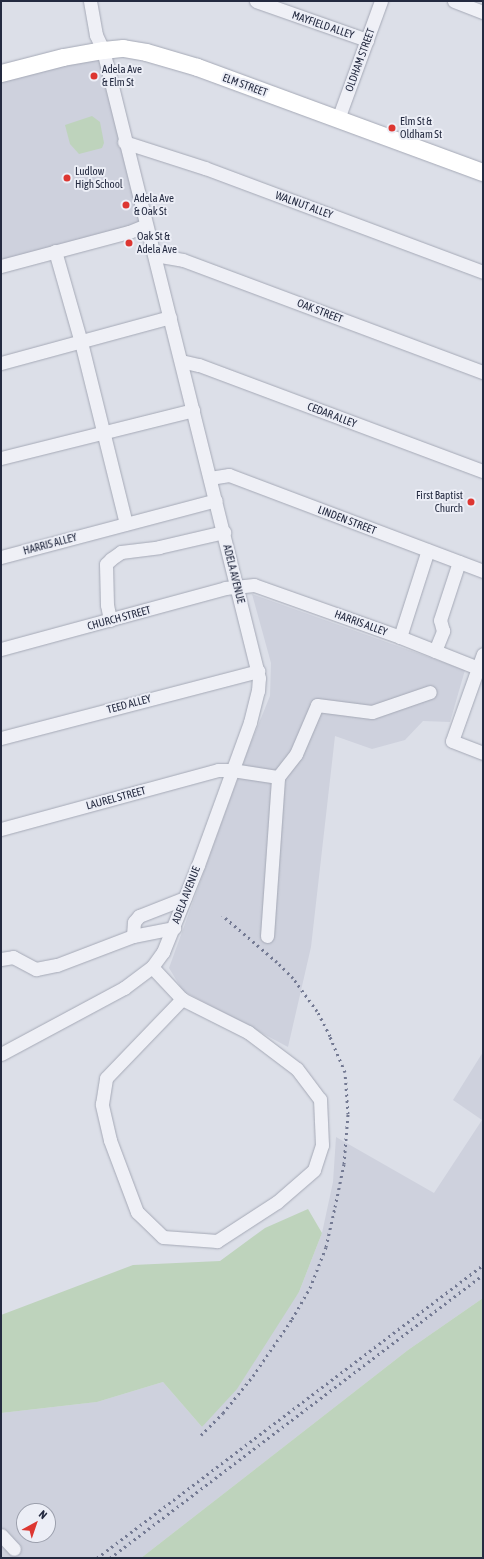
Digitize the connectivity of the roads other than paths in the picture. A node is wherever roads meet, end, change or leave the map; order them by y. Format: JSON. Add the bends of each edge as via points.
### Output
{"nodes":[{"id":1,"x":90,"y":1,"type":"edge"},
{"id":2,"x":256,"y":1,"type":"edge"},
{"id":3,"x":381,"y":1,"type":"edge"},
{"id":4,"x":454,"y":1,"type":"edge"},
{"id":5,"x":483,"y":12,"type":"edge"},
{"id":6,"x":367,"y":40,"type":"junction"},
{"id":7,"x":102,"y":50,"type":"junction"},
{"id":8,"x":1,"y":73,"type":"edge"},
{"id":9,"x":338,"y":119,"type":"junction"},
{"id":10,"x":124,"y":142,"type":"junction"},
{"id":11,"x":483,"y":172,"type":"edge"},
{"id":12,"x":146,"y":224,"type":"junction"},
{"id":13,"x":55,"y":251,"type":"junction"},
{"id":14,"x":154,"y":256,"type":"junction"},
{"id":15,"x":1,"y":266,"type":"edge"},
{"id":16,"x":483,"y":272,"type":"edge"},
{"id":17,"x":170,"y":317,"type":"junction"},
{"id":18,"x":80,"y":342,"type":"junction"},
{"id":19,"x":181,"y":361,"type":"junction"},
{"id":20,"x":1,"y":363,"type":"edge"},
{"id":21,"x":483,"y":372,"type":"edge"},
{"id":22,"x":193,"y":410,"type":"junction"},
{"id":23,"x":102,"y":432,"type":"junction"},
{"id":24,"x":1,"y":458,"type":"edge"},
{"id":25,"x":483,"y":471,"type":"edge"},
{"id":26,"x":210,"y":478,"type":"junction"},
{"id":27,"x":216,"y":500,"type":"junction"},
{"id":28,"x":126,"y":524,"type":"junction"},
{"id":29,"x":224,"y":532,"type":"junction"},
{"id":30,"x":428,"y":550,"type":"junction"},
{"id":31,"x":1,"y":557,"type":"edge"},
{"id":32,"x":459,"y":562,"type":"junction"},
{"id":33,"x":483,"y":571,"type":"edge"},
{"id":34,"x":238,"y":586,"type":"junction"},
{"id":35,"x":110,"y":620,"type":"junction"},
{"id":36,"x":400,"y":637,"type":"junction"},
{"id":37,"x":1,"y":649,"type":"edge"},
{"id":38,"x":435,"y":651,"type":"junction"},
{"id":39,"x":483,"y":654,"type":"edge"},
{"id":40,"x":480,"y":669,"type":"edge"},
{"id":41,"x":258,"y":671,"type":"junction"},
{"id":42,"x":430,"y":692,"type":"dead end"},
{"id":43,"x":1,"y":738,"type":"edge"},
{"id":44,"x":483,"y":753,"type":"edge"},
{"id":45,"x":232,"y":770,"type":"junction"},
{"id":46,"x":278,"y":777,"type":"junction"},
{"id":47,"x":1,"y":829,"type":"edge"},
{"id":48,"x":185,"y":898,"type":"junction"},
{"id":49,"x":174,"y":928,"type":"junction"},
{"id":50,"x":133,"y":936,"type":"junction"},
{"id":51,"x":267,"y":936,"type":"dead end"},
{"id":52,"x":1,"y":959,"type":"edge"},
{"id":53,"x":152,"y":967,"type":"junction"},
{"id":54,"x":182,"y":999,"type":"junction"},
{"id":55,"x":1,"y":1054,"type":"edge"},
{"id":56,"x":1,"y":1535,"type":"edge"},
{"id":57,"x":14,"y":1549,"type":"dead end"}],
"edges":[{"from":1,"to":7,"type":"street","name":"ADELA AVENUE","via":[[96,35]]},
{"from":2,"to":6,"type":"street","name":"MAYFIELD ALLEY"},
{"from":3,"to":6,"type":"street","name":"OLDHAM STREET"},
{"from":4,"to":5,"type":"street"},
{"from":6,"to":9,"type":"street","name":"OLDHAM STREET"},
{"from":7,"to":8,"type":"main road","name":"ELM STREET"},
{"from":7,"to":9,"type":"main road","name":"ELM STREET","via":[[123,48],[152,53]]},
{"from":7,"to":10,"type":"street","name":"ADELA AVENUE"},
{"from":9,"to":11,"type":"main road","name":"ELM STREET"},
{"from":10,"to":12,"type":"street","name":"ADELA AVENUE"},
{"from":10,"to":16,"type":"street","name":"WALNUT ALLEY","via":[[205,168]]},
{"from":12,"to":13,"type":"street","via":[[129,232]]},
{"from":12,"to":14,"type":"street","name":"ADELA AVENUE"},
{"from":13,"to":15,"type":"street"},
{"from":13,"to":18,"type":"street"},
{"from":14,"to":17,"type":"street","name":"ADELA AVENUE"},
{"from":14,"to":21,"type":"street","name":"OAK STREET","via":[[183,260]]},
{"from":17,"to":18,"type":"street"},
{"from":17,"to":19,"type":"street","name":"ADELA AVENUE"},
{"from":18,"to":20,"type":"street"},
{"from":18,"to":23,"type":"street"},
{"from":19,"to":22,"type":"street","name":"ADELA AVENUE"},
{"from":19,"to":25,"type":"street","name":"CEDAR ALLEY","via":[[199,365]]},
{"from":22,"to":23,"type":"street"},
{"from":22,"to":26,"type":"street","name":"ADELA AVENUE"},
{"from":23,"to":24,"type":"street"},
{"from":23,"to":28,"type":"street"},
{"from":26,"to":27,"type":"street","name":"ADELA AVENUE"},
{"from":26,"to":30,"type":"street","name":"LINDEN STREET","via":[[229,476]]},
{"from":27,"to":28,"type":"street","name":"HARRIS ALLEY"},
{"from":27,"to":29,"type":"street","name":"ADELA AVENUE"},
{"from":28,"to":31,"type":"street","name":"HARRIS ALLEY"},
{"from":29,"to":34,"type":"street","name":"ADELA AVENUE"},
{"from":29,"to":35,"type":"street","via":[[159,547],[121,552],[106,564]]},
{"from":30,"to":32,"type":"street","name":"LINDEN STREET"},
{"from":30,"to":36,"type":"street"},
{"from":32,"to":33,"type":"street","name":"LINDEN STREET"},
{"from":32,"to":38,"type":"street","via":[[440,620],[443,631]]},
{"from":34,"to":35,"type":"street","name":"CHURCH STREET"},
{"from":34,"to":36,"type":"street","name":"HARRIS ALLEY","via":[[254,585]]},
{"from":34,"to":41,"type":"street","name":"ADELA AVENUE"},
{"from":35,"to":37,"type":"street","name":"CHURCH STREET"},
{"from":36,"to":38,"type":"street","name":"HARRIS ALLEY"},
{"from":38,"to":40,"type":"street","name":"HARRIS ALLEY"},
{"from":39,"to":40,"type":"street"},
{"from":40,"to":44,"type":"street","via":[[452,741]]},
{"from":41,"to":43,"type":"street","name":"TEED ALLEY"},
{"from":41,"to":45,"type":"street","name":"ADELA AVENUE","via":[[258,691],[250,722]]},
{"from":42,"to":46,"type":"street","via":[[372,712],[317,705],[296,754]]},
{"from":45,"to":46,"type":"street","name":"LAUREL STREET"},
{"from":45,"to":47,"type":"street","name":"LAUREL STREET","via":[[218,770]]},
{"from":45,"to":48,"type":"street","name":"ADELA AVENUE"},
{"from":46,"to":51,"type":"street"},
{"from":48,"to":49,"type":"street","name":"ADELA AVENUE"},
{"from":48,"to":50,"type":"street","via":[[139,916],[134,922]]},
{"from":49,"to":50,"type":"street"},
{"from":49,"to":53,"type":"street","name":"ADELA AVENUE","via":[[163,952]]},
{"from":50,"to":52,"type":"street","via":[[57,965],[36,969],[13,957]]},
{"from":53,"to":54,"type":"street"},
{"from":53,"to":55,"type":"street","name":"ADELA AVENUE","via":[[124,988]]},
{"from":54,"to":54,"type":"street","via":[[248,1032],[297,1069],[320,1099],[322,1145],[314,1170],[276,1202],[217,1241],[163,1237],[137,1212],[110,1140],[102,1104],[106,1078]]},
{"from":56,"to":57,"type":"street"}]}
